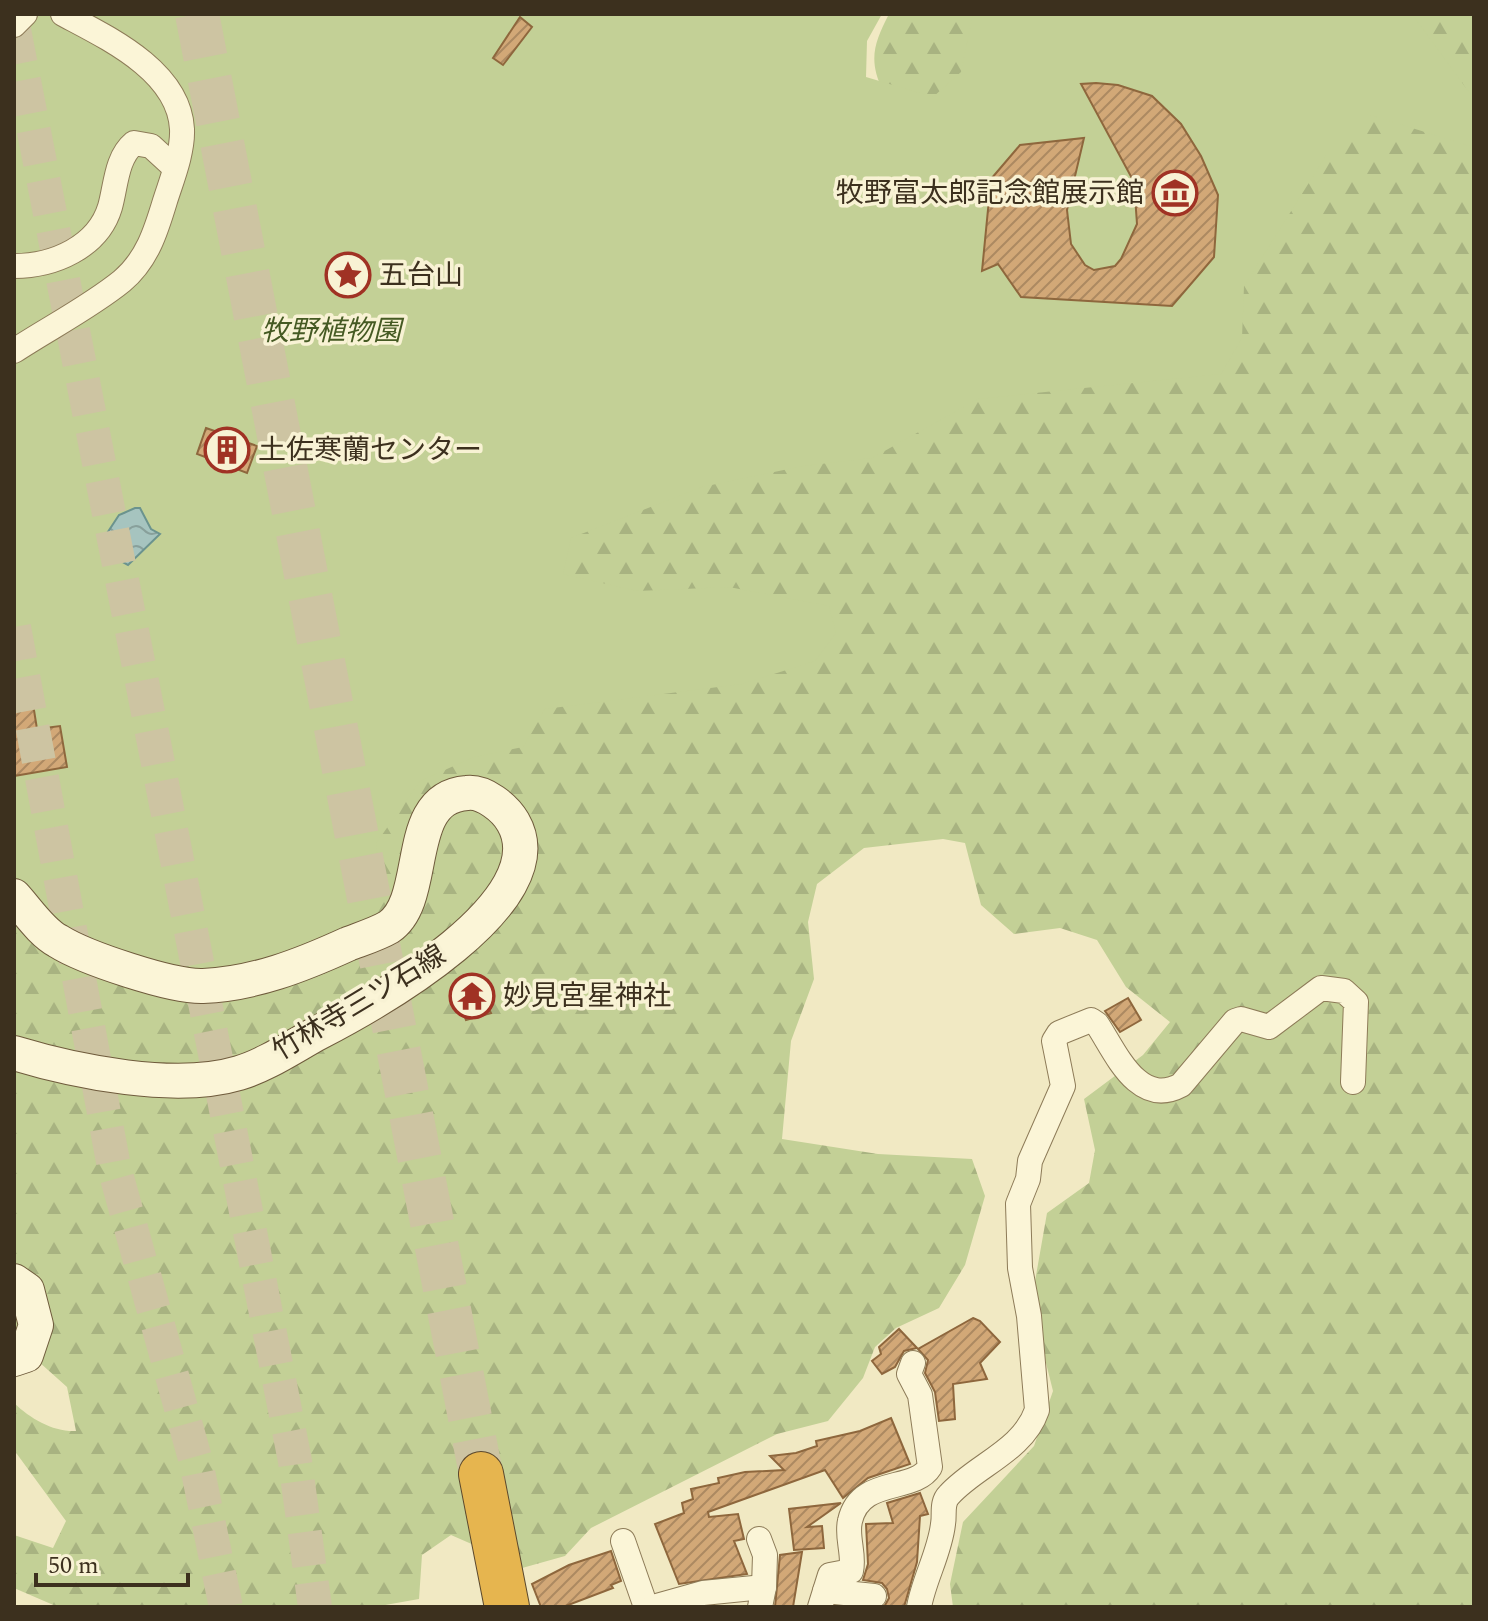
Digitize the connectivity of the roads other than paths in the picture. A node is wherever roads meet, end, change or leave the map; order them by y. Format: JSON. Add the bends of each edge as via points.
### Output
{"nodes":[{"id":1,"x":25,"y":14,"type":"edge"},
{"id":2,"x":63,"y":14,"type":"edge"},
{"id":3,"x":14,"y":25,"type":"edge"},
{"id":4,"x":175,"y":168,"type":"junction"},
{"id":5,"x":14,"y":266,"type":"edge"},
{"id":6,"x":14,"y":351,"type":"edge"},
{"id":7,"x":14,"y":896,"type":"edge"},
{"id":8,"x":14,"y":1053,"type":"edge"},
{"id":9,"x":1353,"y":1082,"type":"dead end"},
{"id":10,"x":14,"y":1281,"type":"edge"},
{"id":11,"x":14,"y":1359,"type":"edge"},
{"id":12,"x":913,"y":1363,"type":"dead end"},
{"id":13,"x":481,"y":1474,"type":"tunnel mouth"},
{"id":14,"x":759,"y":1539,"type":"dead end"},
{"id":15,"x":623,"y":1541,"type":"dead end"},
{"id":16,"x":874,"y":1596,"type":"dead end"},
{"id":17,"x":762,"y":1597,"type":"edge"},
{"id":18,"x":823,"y":1599,"type":"edge"},
{"id":19,"x":507,"y":1607,"type":"edge"},
{"id":20,"x":646,"y":1607,"type":"edge"},
{"id":21,"x":653,"y":1607,"type":"edge"},
{"id":22,"x":919,"y":1607,"type":"edge"}],
"edges":[{"from":1,"to":3,"type":"street"},
{"from":2,"to":4,"type":"street","via":[[128,52],[173,95],[182,130]]},
{"from":4,"to":5,"type":"street","via":[[151,146],[134,143],[124,156],[109,210],[95,236],[66,255]]},
{"from":4,"to":6,"type":"street","via":[[146,255],[123,280]]},
{"from":7,"to":8,"type":"main road","name":"竹林寺三ツ石線","via":[[55,940],[103,963],[201,986],[285,972],[391,926],[407,900],[427,826],[449,796],[470,792],[494,801],[519,835],[510,888],[487,917],[419,973],[240,1073],[179,1081],[96,1071]]},
{"from":9,"to":22,"type":"street","via":[[1356,1002],[1344,991],[1321,988],[1269,1027],[1235,1021],[1173,1090],[1149,1089],[1133,1081],[1091,1020],[1059,1033],[1054,1041],[1063,1086],[1030,1161],[1018,1204],[1037,1410],[1033,1422],[1008,1448],[945,1501],[943,1526]]},
{"from":10,"to":11,"type":"main road","via":[[27,1290],[36,1325],[26,1355]]},
{"from":12,"to":18,"type":"street","via":[[909,1374],[920,1395],[929,1470],[868,1494],[850,1521],[851,1571],[830,1575]]},
{"from":13,"to":19,"type":"highway"},
{"from":14,"to":17,"type":"street","via":[[765,1555]]},
{"from":15,"to":20,"type":"street"},
{"from":16,"to":18,"type":"street"},
{"from":17,"to":21,"type":"street","via":[[703,1593]]}]}
